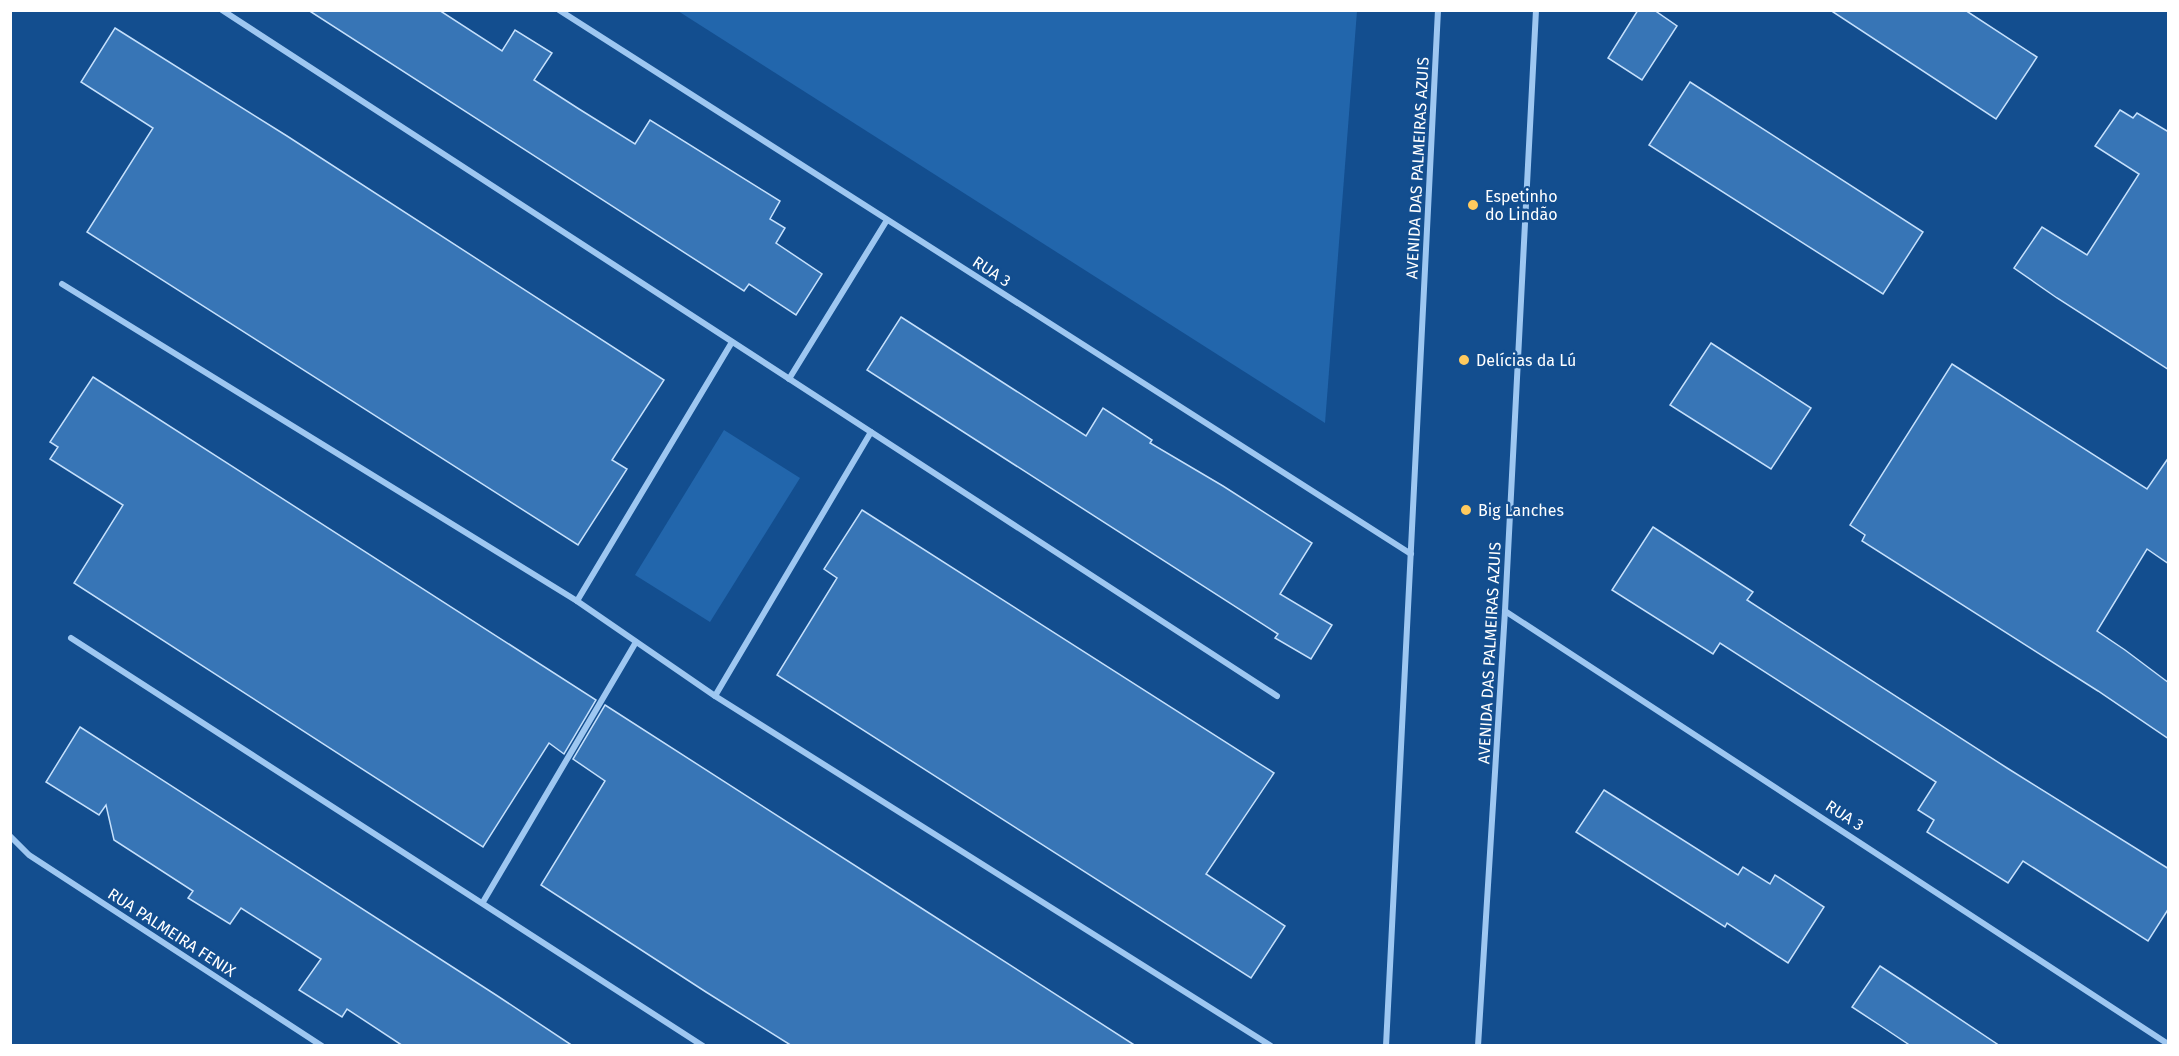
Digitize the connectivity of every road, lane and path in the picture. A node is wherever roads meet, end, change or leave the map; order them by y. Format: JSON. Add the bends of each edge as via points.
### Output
{"nodes":[{"id":1,"x":222,"y":10,"type":"edge"},
{"id":2,"x":559,"y":10,"type":"edge"},
{"id":3,"x":1438,"y":10,"type":"edge"},
{"id":4,"x":1536,"y":10,"type":"edge"},
{"id":5,"x":887,"y":219,"type":"junction"},
{"id":6,"x":62,"y":284,"type":"dead end"},
{"id":7,"x":732,"y":342,"type":"junction"},
{"id":8,"x":789,"y":379,"type":"junction"},
{"id":9,"x":871,"y":432,"type":"junction"},
{"id":10,"x":1411,"y":554,"type":"junction"},
{"id":11,"x":577,"y":601,"type":"junction"},
{"id":12,"x":1505,"y":611,"type":"junction"},
{"id":13,"x":71,"y":638,"type":"dead end"},
{"id":14,"x":636,"y":642,"type":"junction"},
{"id":15,"x":715,"y":696,"type":"junction"},
{"id":16,"x":1277,"y":696,"type":"dead end"},
{"id":17,"x":10,"y":836,"type":"edge"},
{"id":18,"x":483,"y":902,"type":"junction"},
{"id":19,"x":2169,"y":1044,"type":"edge"},
{"id":20,"x":322,"y":1046,"type":"edge"},
{"id":21,"x":703,"y":1046,"type":"edge"},
{"id":22,"x":1271,"y":1046,"type":"edge"},
{"id":23,"x":1386,"y":1046,"type":"edge"},
{"id":24,"x":1478,"y":1046,"type":"edge"}],
"edges":[{"from":1,"to":7,"type":"street"},
{"from":2,"to":5,"type":"street","name":"RUA 3"},
{"from":3,"to":10,"type":"street","name":"AVENIDA DAS PALMEIRAS AZUIS"},
{"from":4,"to":12,"type":"street","name":"AVENIDA DAS PALMEIRAS AZUIS"},
{"from":5,"to":8,"type":"street"},
{"from":5,"to":10,"type":"street","name":"RUA 3"},
{"from":6,"to":11,"type":"street"},
{"from":7,"to":8,"type":"street"},
{"from":7,"to":11,"type":"street"},
{"from":8,"to":9,"type":"street"},
{"from":9,"to":15,"type":"street"},
{"from":9,"to":16,"type":"street"},
{"from":10,"to":23,"type":"street","name":"AVENIDA DAS PALMEIRAS AZUIS"},
{"from":11,"to":14,"type":"street"},
{"from":12,"to":19,"type":"street","name":"RUA 3"},
{"from":12,"to":24,"type":"street","name":"AVENIDA DAS PALMEIRAS AZUIS"},
{"from":13,"to":18,"type":"street"},
{"from":14,"to":15,"type":"street"},
{"from":14,"to":18,"type":"street"},
{"from":15,"to":22,"type":"street"},
{"from":17,"to":20,"type":"street","name":"RUA PALMEIRA FENIX","via":[[29,855]]},
{"from":18,"to":21,"type":"street"}]}
